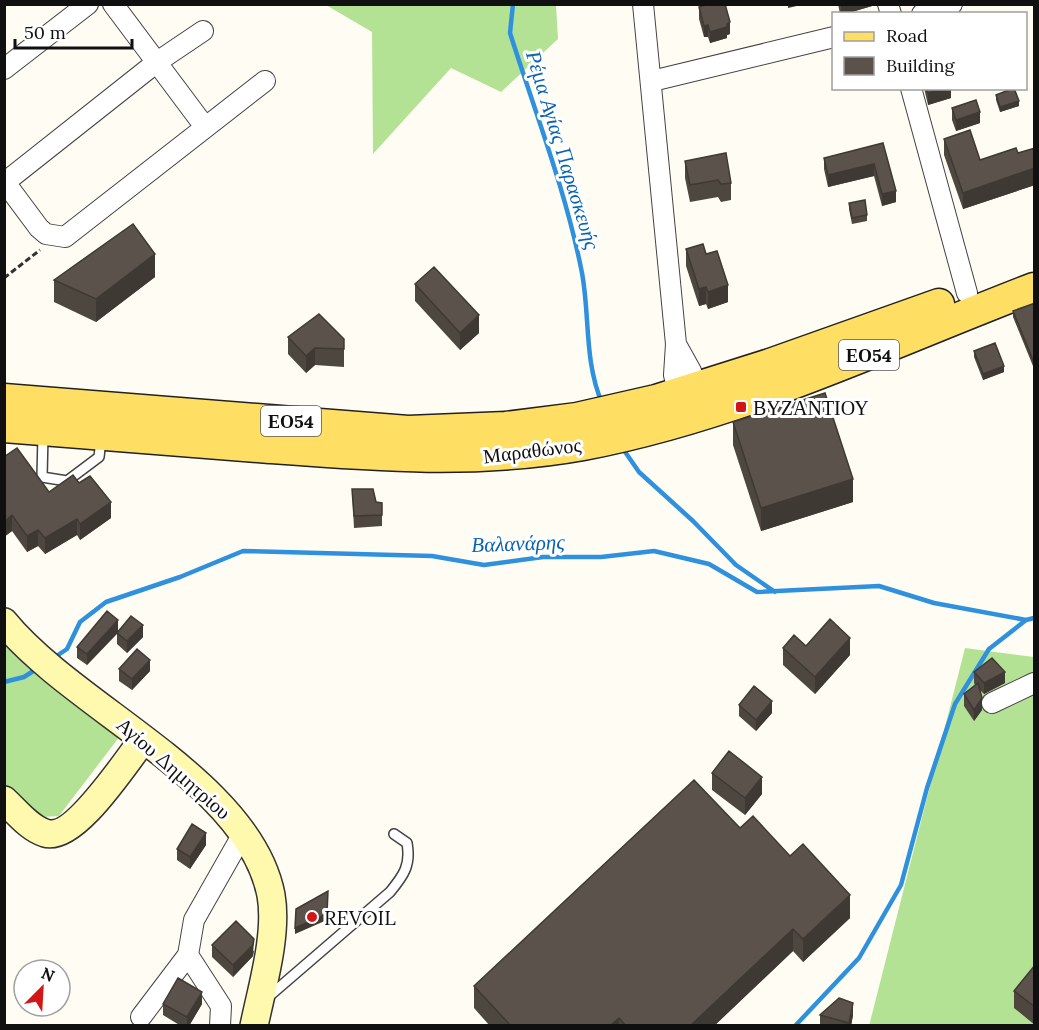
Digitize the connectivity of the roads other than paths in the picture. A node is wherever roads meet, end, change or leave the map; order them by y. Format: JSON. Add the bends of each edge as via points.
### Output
{"nodes":[{"id":1,"x":88,"y":4,"type":"edge"},
{"id":2,"x":113,"y":4,"type":"edge"},
{"id":3,"x":643,"y":4,"type":"edge"},
{"id":4,"x":952,"y":4,"type":"edge"},
{"id":5,"x":928,"y":12,"type":"edge"},
{"id":6,"x":203,"y":31,"type":"dead end"},
{"id":7,"x":832,"y":37,"type":"edge"},
{"id":8,"x":157,"y":62,"type":"junction"},
{"id":9,"x":4,"y":69,"type":"edge"},
{"id":10,"x":265,"y":81,"type":"dead end"},
{"id":11,"x":652,"y":81,"type":"junction"},
{"id":12,"x":913,"y":90,"type":"edge"},
{"id":13,"x":205,"y":126,"type":"junction"},
{"id":14,"x":5,"y":182,"type":"edge"},
{"id":15,"x":1035,"y":267,"type":"edge"},
{"id":16,"x":1035,"y":288,"type":"edge"},
{"id":17,"x":967,"y":293,"type":"junction"},
{"id":18,"x":4,"y":399,"type":"edge"},
{"id":19,"x":690,"y":404,"type":"junction"},
{"id":20,"x":636,"y":419,"type":"junction"},
{"id":21,"x":4,"y":427,"type":"edge"},
{"id":22,"x":43,"y":430,"type":"junction"},
{"id":23,"x":101,"y":434,"type":"junction"},
{"id":24,"x":4,"y":622,"type":"edge"},
{"id":25,"x":1035,"y":683,"type":"edge"},
{"id":26,"x":992,"y":703,"type":"dead end"},
{"id":27,"x":143,"y":740,"type":"junction"},
{"id":28,"x":4,"y":800,"type":"edge"},
{"id":29,"x":244,"y":832,"type":"junction"},
{"id":30,"x":394,"y":834,"type":"dead end"},
{"id":31,"x":188,"y":954,"type":"junction"},
{"id":32,"x":256,"y":1015,"type":"edge"},
{"id":33,"x":141,"y":1017,"type":"dead end"},
{"id":34,"x":220,"y":1026,"type":"edge"}],
"edges":[{"from":1,"to":9,"type":"street"},
{"from":2,"to":8,"type":"street"},
{"from":3,"to":11,"type":"street"},
{"from":4,"to":5,"type":"street"},
{"from":6,"to":8,"type":"street"},
{"from":7,"to":11,"type":"street"},
{"from":8,"to":13,"type":"street"},
{"from":8,"to":14,"type":"street"},
{"from":10,"to":13,"type":"street"},
{"from":11,"to":19,"type":"street","via":[[676,344],[674,375]]},
{"from":12,"to":17,"type":"street"},
{"from":13,"to":14,"type":"street","via":[[73,233],[55,237],[39,228]]},
{"from":15,"to":17,"type":"main road","name":"Μαραθώνος","number":"ΕΟ54"},
{"from":16,"to":19,"type":"main road","name":"Μαραθώνος","number":"ΕΟ54","via":[[798,384]]},
{"from":17,"to":19,"type":"main road","name":"Μαραθώνος","number":"ΕΟ54","via":[[770,364]]},
{"from":18,"to":20,"type":"main road","name":"Μαραθώνος","number":"ΕΟ54","via":[[408,431],[474,429],[577,418]]},
{"from":19,"to":20,"type":"main road","name":"Μαραθώνος","number":"ΕΟ54"},
{"from":20,"to":23,"type":"main road","name":"Μαραθώνος","number":"ΕΟ54","via":[[592,443],[476,457],[404,458]]},
{"from":21,"to":22,"type":"main road","name":"Μαραθώνος","number":"ΕΟ54"},
{"from":22,"to":23,"type":"main road","name":"Μαραθώνος","number":"ΕΟ54"},
{"from":22,"to":23,"type":"lane","via":[[42,477],[67,481],[99,457]]},
{"from":24,"to":27,"type":"street","name":"Αγίου Δημητρίου","via":[[58,674]]},
{"from":25,"to":26,"type":"street"},
{"from":27,"to":28,"type":"street","via":[[102,794],[67,830],[45,833]]},
{"from":27,"to":29,"type":"street","name":"Αγίου Δημητρίου","via":[[213,798]]},
{"from":29,"to":31,"type":"street","via":[[194,920]]},
{"from":29,"to":32,"type":"street","name":"Αγίου Δημητρίου","via":[[271,896],[271,940]]},
{"from":30,"to":32,"type":"lane","via":[[407,843],[410,859],[400,879]]},
{"from":31,"to":33,"type":"street"},
{"from":31,"to":34,"type":"street","via":[[221,1006]]}]}
